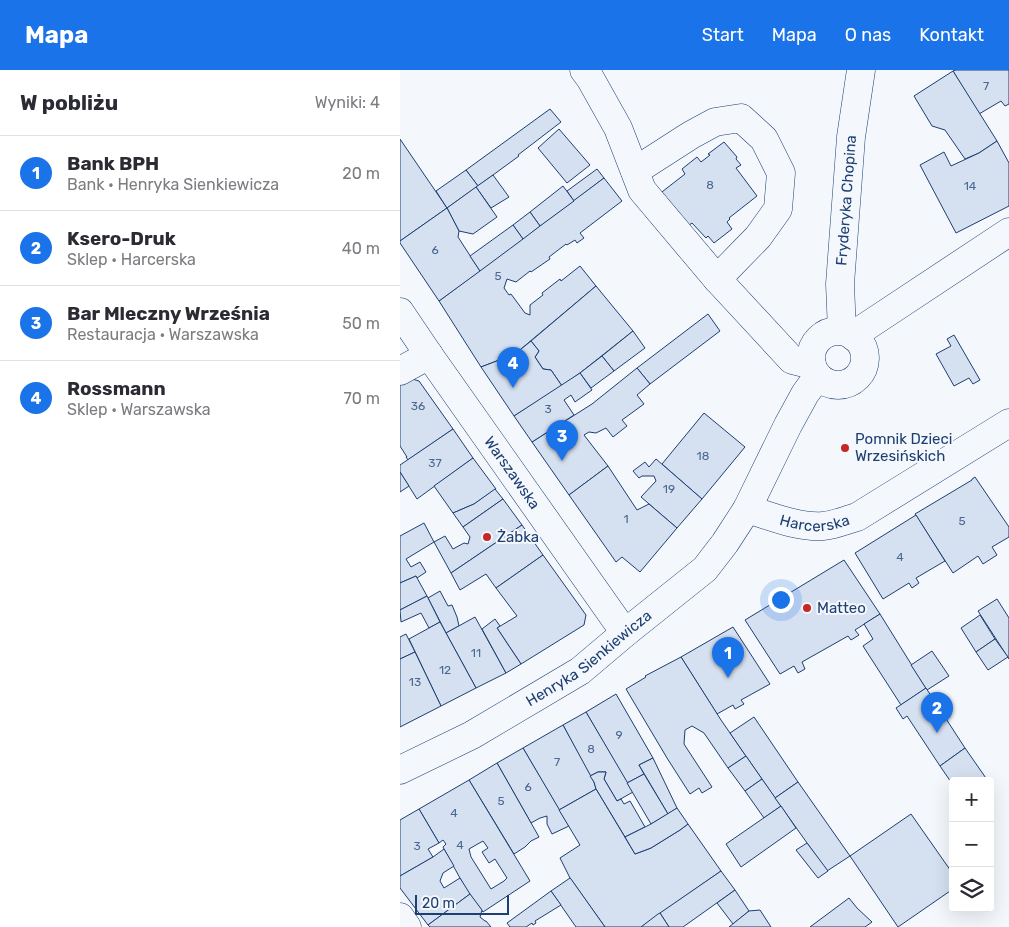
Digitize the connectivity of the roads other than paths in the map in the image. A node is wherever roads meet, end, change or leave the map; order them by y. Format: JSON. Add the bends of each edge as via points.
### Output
{"nodes":[{"id":1,"x":584,"y":70,"type":"edge"},
{"id":2,"x":861,"y":70,"type":"edge"},
{"id":3,"x":635,"y":171,"type":"junction"},
{"id":4,"x":1009,"y":232,"type":"edge"},
{"id":5,"x":717,"y":279,"type":"junction"},
{"id":6,"x":400,"y":312,"type":"edge"},
{"id":7,"x":848,"y":334,"type":"junction"},
{"id":8,"x":429,"y":355,"type":"junction"},
{"id":9,"x":815,"y":370,"type":"junction"},
{"id":10,"x":400,"y":371,"type":"edge"},
{"id":11,"x":1009,"y":423,"type":"edge"},
{"id":12,"x":747,"y":509,"type":"junction"},
{"id":13,"x":625,"y":633,"type":"junction"},
{"id":14,"x":400,"y":770,"type":"edge"},
{"id":15,"x":400,"y":917,"type":"edge"},
{"id":16,"x":407,"y":927,"type":"edge"}],
"edges":[{"from":1,"to":3,"type":"street","via":[[618,128]]},
{"from":2,"to":7,"type":"street","name":"Fryderyka Chopina","via":[[851,137],[840,284]]},
{"from":3,"to":5,"type":"street","via":[[642,190]]},
{"from":3,"to":5,"type":"street","via":[[715,122],[741,118],[764,138],[780,173],[778,209],[758,237]]},
{"from":4,"to":7,"type":"street","via":[[864,328]]},
{"from":5,"to":9,"type":"street","via":[[792,360]]},
{"from":6,"to":8,"type":"street","name":"Warszawska"},
{"from":7,"to":9,"type":"street","via":[[829,332],[818,339],[811,351]]},
{"from":7,"to":9,"type":"street","via":[[859,342],[864,354],[863,368],[855,378],[843,384],[829,384]]},
{"from":8,"to":10,"type":"street"},
{"from":8,"to":13,"type":"street","name":"Warszawska"},
{"from":9,"to":12,"type":"street"},
{"from":11,"to":12,"type":"street","name":"Harcerska","via":[[857,517],[836,524],[813,526],[795,523]]},
{"from":12,"to":13,"type":"street","name":"Henryka Sienkiewicza","via":[[705,569]]},
{"from":13,"to":14,"type":"street","name":"Henryka Sienkiewicza","via":[[580,671],[472,735]]},
{"from":15,"to":16,"type":"street"}]}
